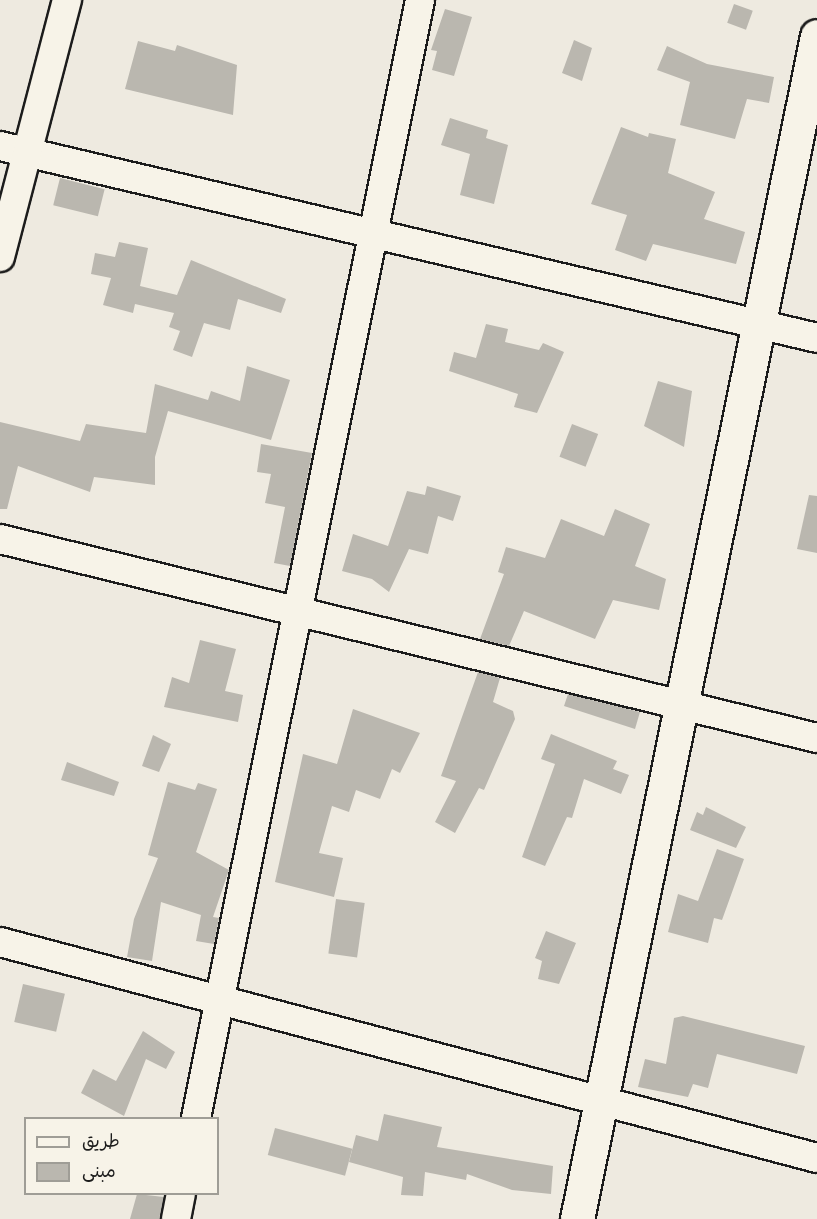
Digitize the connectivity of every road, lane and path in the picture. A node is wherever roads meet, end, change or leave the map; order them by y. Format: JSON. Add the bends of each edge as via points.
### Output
{"nodes":[{"id":1,"x":67,"y":0,"type":"edge"},
{"id":2,"x":420,"y":0,"type":"edge"},
{"id":3,"x":817,"y":36,"type":"edge"},
{"id":4,"x":0,"y":146,"type":"edge"},
{"id":5,"x":27,"y":153,"type":"junction"},
{"id":6,"x":373,"y":233,"type":"junction"},
{"id":7,"x":0,"y":257,"type":"edge"},
{"id":8,"x":758,"y":325,"type":"junction"},
{"id":9,"x":817,"y":338,"type":"edge"},
{"id":10,"x":0,"y":538,"type":"edge"},
{"id":11,"x":298,"y":610,"type":"junction"},
{"id":12,"x":682,"y":701,"type":"junction"},
{"id":13,"x":817,"y":738,"type":"edge"},
{"id":14,"x":0,"y":942,"type":"edge"},
{"id":15,"x":219,"y":1001,"type":"junction"},
{"id":16,"x":600,"y":1104,"type":"junction"},
{"id":17,"x":196,"y":1117,"type":"edge"},
{"id":18,"x":817,"y":1158,"type":"edge"},
{"id":19,"x":181,"y":1195,"type":"edge"},
{"id":20,"x":176,"y":1219,"type":"edge"},
{"id":21,"x":577,"y":1219,"type":"edge"}],
"edges":[{"from":1,"to":5,"type":"street"},
{"from":2,"to":6,"type":"street"},
{"from":3,"to":8,"type":"main road"},
{"from":4,"to":5,"type":"street"},
{"from":5,"to":6,"type":"street"},
{"from":5,"to":7,"type":"street"},
{"from":6,"to":8,"type":"street"},
{"from":6,"to":11,"type":"street"},
{"from":8,"to":9,"type":"street"},
{"from":8,"to":12,"type":"main road"},
{"from":10,"to":11,"type":"street"},
{"from":11,"to":12,"type":"street"},
{"from":11,"to":15,"type":"street"},
{"from":12,"to":13,"type":"street"},
{"from":12,"to":16,"type":"main road"},
{"from":14,"to":15,"type":"street"},
{"from":15,"to":16,"type":"street"},
{"from":15,"to":17,"type":"street"},
{"from":16,"to":18,"type":"street"},
{"from":16,"to":21,"type":"main road"},
{"from":19,"to":20,"type":"street"}]}
